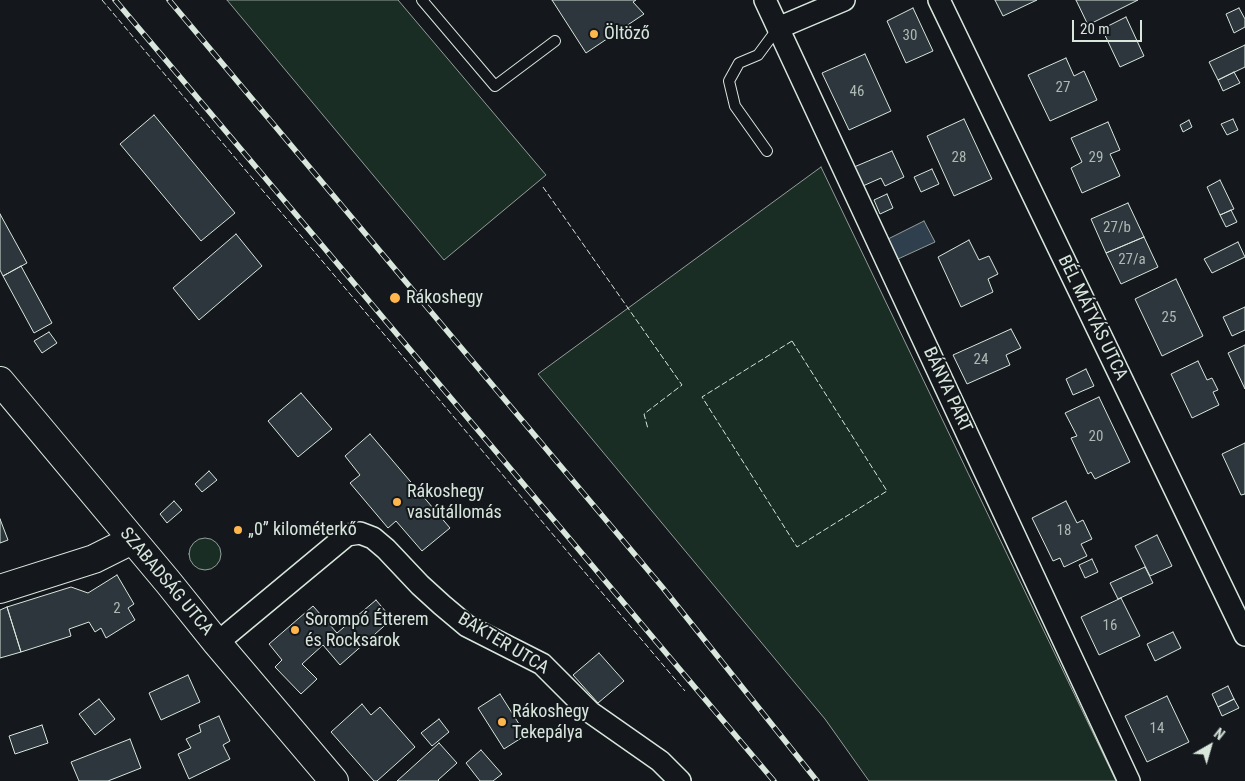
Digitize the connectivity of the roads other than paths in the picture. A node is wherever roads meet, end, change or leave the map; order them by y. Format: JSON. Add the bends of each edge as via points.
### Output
{"nodes":[{"id":1,"x":422,"y":0,"type":"edge"},
{"id":2,"x":765,"y":0,"type":"edge"},
{"id":3,"x":844,"y":0,"type":"edge"},
{"id":4,"x":939,"y":0,"type":"edge"},
{"id":5,"x":778,"y":28,"type":"junction"},
{"id":6,"x":555,"y":41,"type":"dead end"},
{"id":7,"x":767,"y":151,"type":"dead end"},
{"id":8,"x":0,"y":381,"type":"edge"},
{"id":9,"x":132,"y":540,"type":"junction"},
{"id":10,"x":0,"y":589,"type":"edge"},
{"id":11,"x":1245,"y":635,"type":"edge"},
{"id":12,"x":217,"y":643,"type":"junction"},
{"id":13,"x":334,"y":781,"type":"edge"},
{"id":14,"x":680,"y":781,"type":"edge"},
{"id":15,"x":1129,"y":781,"type":"edge"}],
"edges":[{"from":1,"to":6,"type":"lane","via":[[495,86]]},
{"from":2,"to":5,"type":"street","name":"BÁNYA PART"},
{"from":3,"to":5,"type":"street"},
{"from":4,"to":11,"type":"street","name":"BÉL MÁTYÁS UTCA"},
{"from":5,"to":7,"type":"lane","via":[[758,54],[739,63],[729,81],[735,106]]},
{"from":5,"to":15,"type":"street","name":"BÁNYA PART"},
{"from":8,"to":9,"type":"street","name":"SZABADSÁG UTCA"},
{"from":9,"to":10,"type":"street","via":[[94,559]]},
{"from":9,"to":12,"type":"street","name":"SZABADSÁG UTCA"},
{"from":12,"to":13,"type":"street","name":"SZABADSÁG UTCA"},
{"from":12,"to":14,"type":"street","name":"BAKTER UTCA","via":[[347,535],[360,533],[373,538],[386,549],[420,585],[468,626],[542,664],[590,712],[660,761]]}]}
